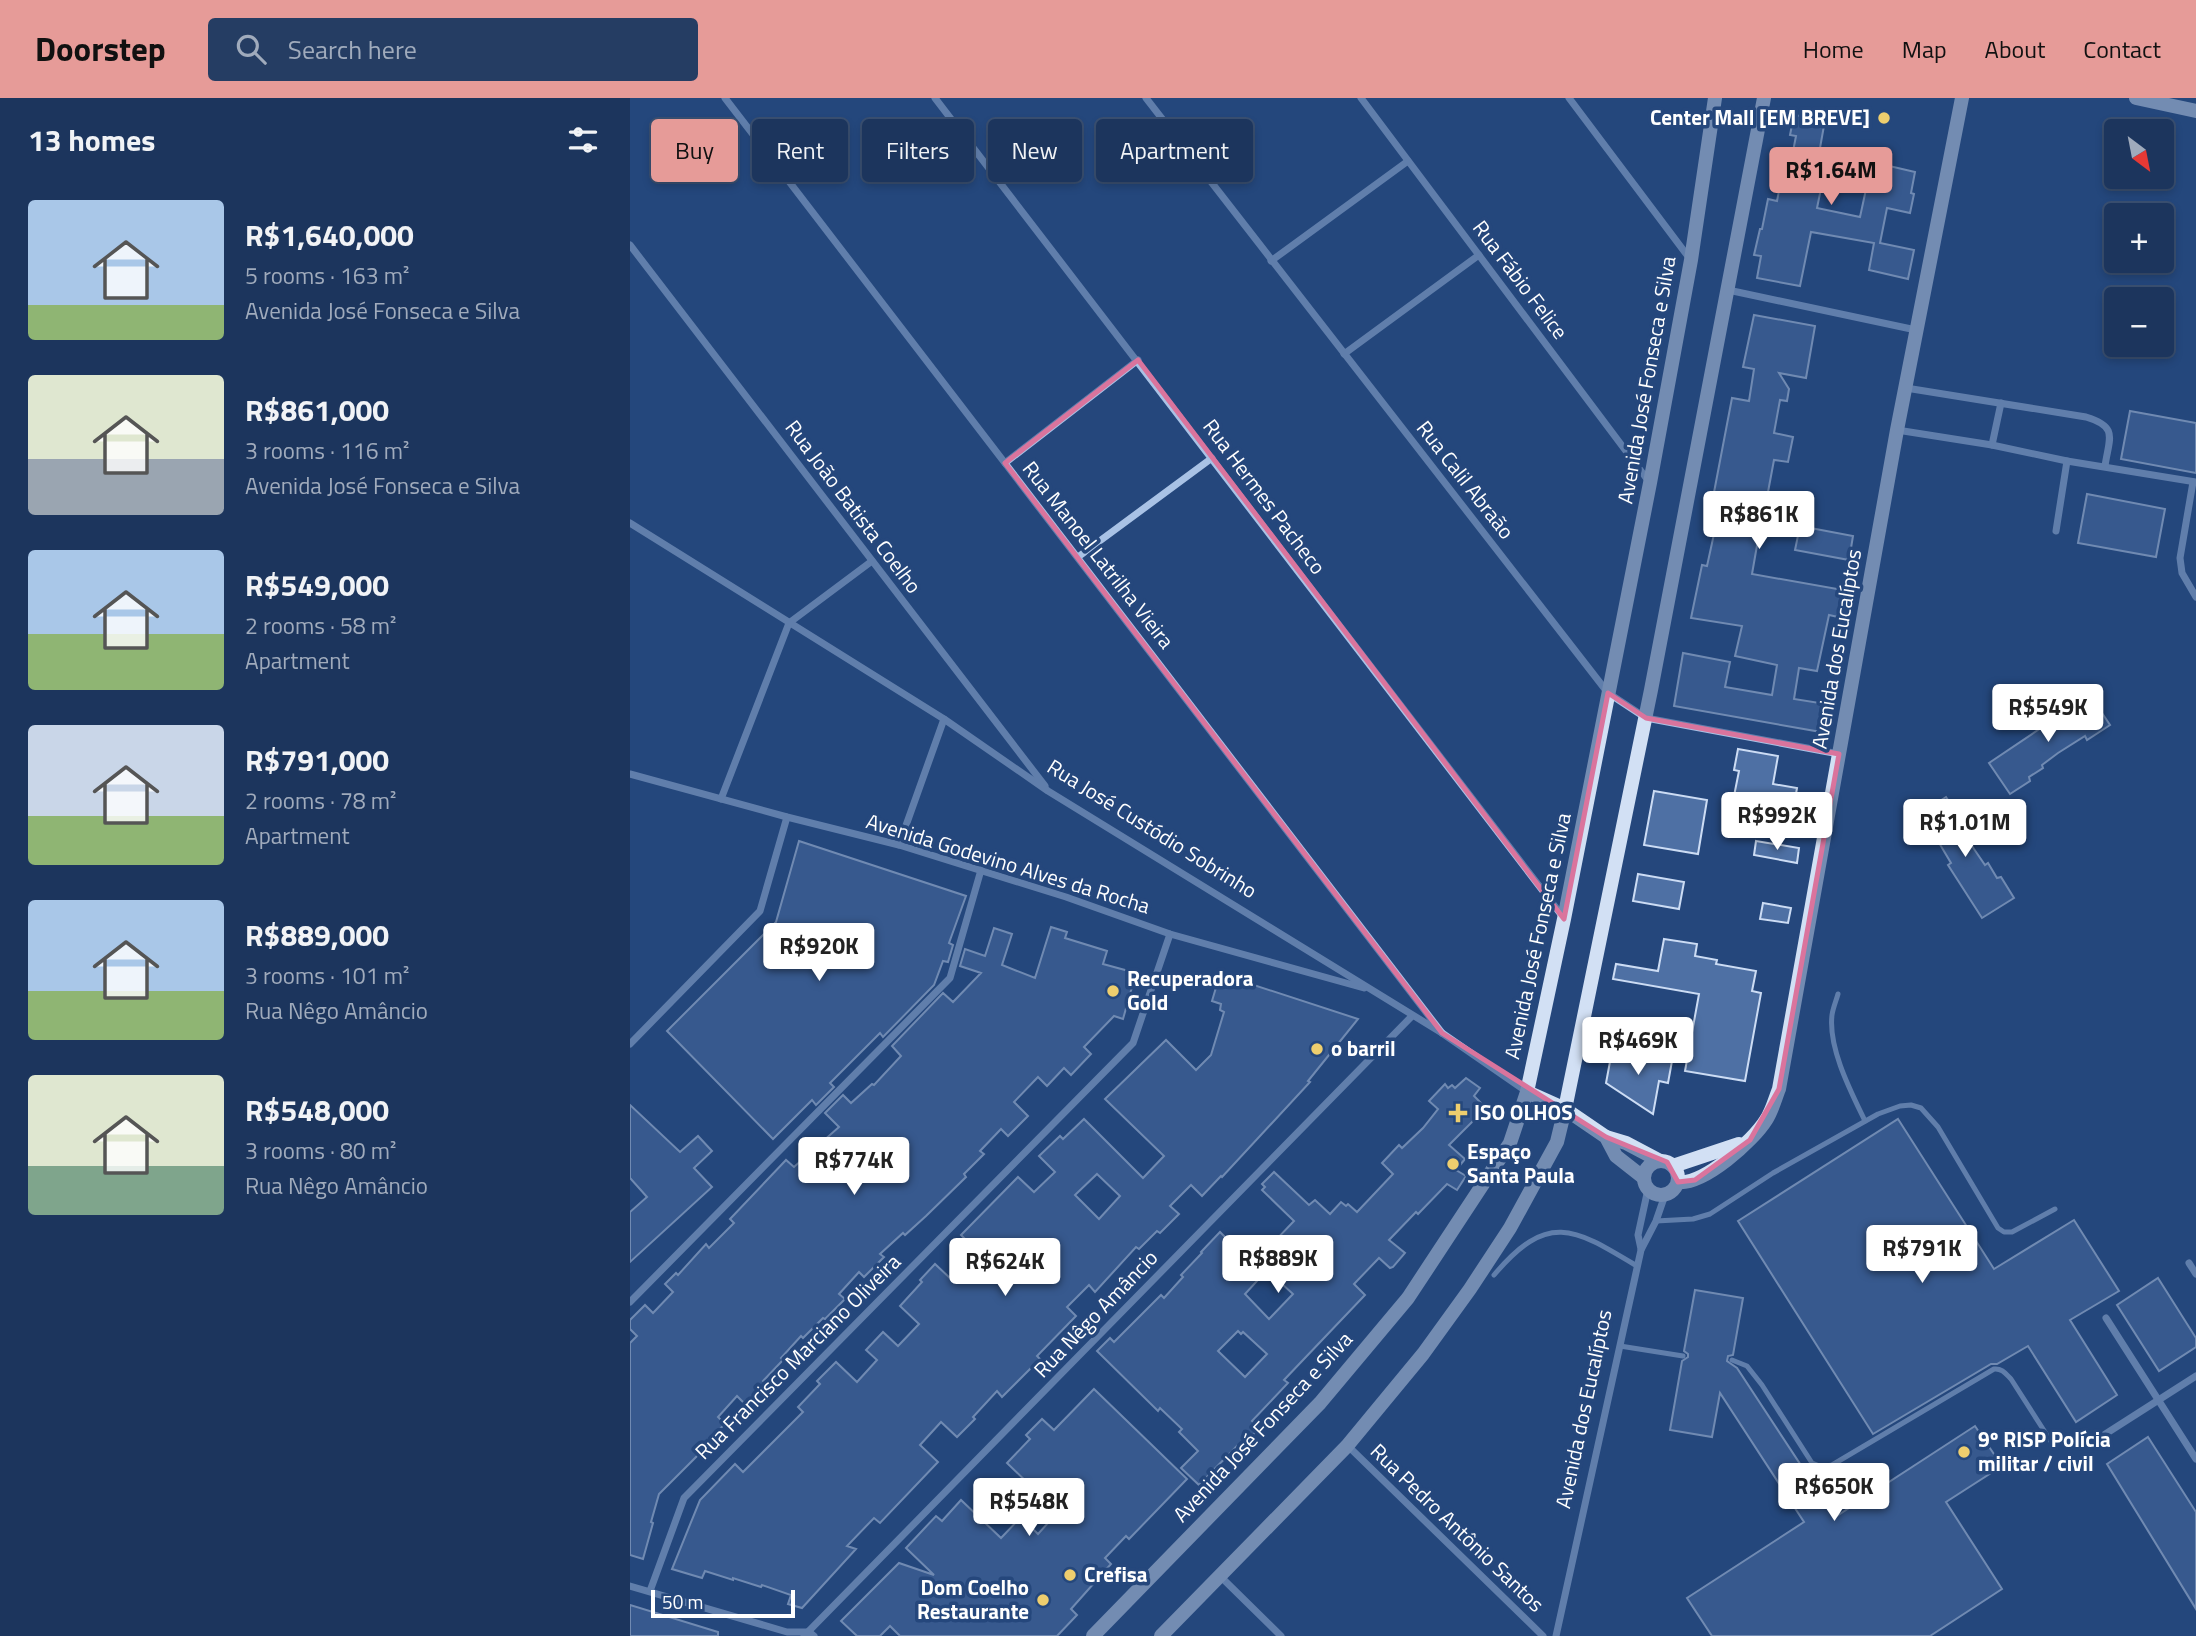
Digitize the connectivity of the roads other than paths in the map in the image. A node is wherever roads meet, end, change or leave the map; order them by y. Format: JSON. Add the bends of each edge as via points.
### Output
{"nodes":[{"id":1,"x":725,"y":98,"type":"edge"},
{"id":2,"x":935,"y":98,"type":"edge"},
{"id":3,"x":1146,"y":98,"type":"edge"},
{"id":4,"x":1361,"y":98,"type":"edge"},
{"id":5,"x":1569,"y":98,"type":"edge"},
{"id":6,"x":1715,"y":98,"type":"edge"},
{"id":7,"x":1764,"y":98,"type":"edge"},
{"id":8,"x":1962,"y":98,"type":"edge"},
{"id":9,"x":2136,"y":98,"type":"edge"},
{"id":10,"x":2196,"y":111,"type":"edge"},
{"id":11,"x":1408,"y":161,"type":"junction"},
{"id":12,"x":630,"y":245,"type":"edge"},
{"id":13,"x":1479,"y":254,"type":"junction"},
{"id":14,"x":1691,"y":260,"type":"junction"},
{"id":15,"x":1271,"y":261,"type":"junction"},
{"id":16,"x":1727,"y":289,"type":"junction"},
{"id":17,"x":1916,"y":330,"type":"junction"},
{"id":18,"x":1344,"y":354,"type":"junction"},
{"id":19,"x":1138,"y":360,"type":"junction"},
{"id":20,"x":1906,"y":388,"type":"junction"},
{"id":21,"x":2001,"y":403,"type":"junction"},
{"id":22,"x":1897,"y":430,"type":"junction"},
{"id":23,"x":1992,"y":445,"type":"junction"},
{"id":24,"x":1212,"y":458,"type":"junction"},
{"id":25,"x":2067,"y":461,"type":"junction"},
{"id":26,"x":1005,"y":463,"type":"junction"},
{"id":27,"x":2105,"y":466,"type":"junction"},
{"id":28,"x":2195,"y":482,"type":"edge"},
{"id":29,"x":1650,"y":484,"type":"junction"},
{"id":30,"x":630,"y":523,"type":"edge"},
{"id":31,"x":2056,"y":531,"type":"dead end"},
{"id":32,"x":1078,"y":557,"type":"junction"},
{"id":33,"x":872,"y":561,"type":"junction"},
{"id":34,"x":2196,"y":597,"type":"edge"},
{"id":35,"x":789,"y":623,"type":"junction"},
{"id":36,"x":1608,"y":693,"type":"junction"},
{"id":37,"x":1646,"y":718,"type":"junction"},
{"id":38,"x":943,"y":719,"type":"junction"},
{"id":39,"x":1839,"y":754,"type":"junction"},
{"id":40,"x":630,"y":774,"type":"edge"},
{"id":41,"x":1048,"y":791,"type":"junction"},
{"id":42,"x":721,"y":799,"type":"junction"},
{"id":43,"x":787,"y":817,"type":"junction"},
{"id":44,"x":900,"y":845,"type":"junction"},
{"id":45,"x":981,"y":870,"type":"junction"},
{"id":46,"x":1564,"y":919,"type":"junction"},
{"id":47,"x":1170,"y":934,"type":"junction"},
{"id":48,"x":1375,"y":991,"type":"junction"},
{"id":49,"x":1838,"y":994,"type":"dead end"},
{"id":50,"x":1412,"y":1016,"type":"junction"},
{"id":51,"x":1442,"y":1033,"type":"junction"},
{"id":52,"x":630,"y":1044,"type":"edge"},
{"id":53,"x":1527,"y":1092,"type":"junction"},
{"id":54,"x":1565,"y":1109,"type":"junction"},
{"id":55,"x":1865,"y":1121,"type":"junction"},
{"id":56,"x":1606,"y":1137,"type":"junction"},
{"id":57,"x":1750,"y":1140,"type":"junction"},
{"id":58,"x":1667,"y":1163,"type":"junction"},
{"id":59,"x":1678,"y":1182,"type":"junction"},
{"id":60,"x":1654,"y":1189,"type":"junction"},
{"id":61,"x":2055,"y":1209,"type":"dead end"},
{"id":62,"x":1656,"y":1221,"type":"junction"},
{"id":63,"x":1641,"y":1250,"type":"junction"},
{"id":64,"x":2189,"y":1263,"type":"dead end"},
{"id":65,"x":1637,"y":1266,"type":"junction"},
{"id":66,"x":2196,"y":1274,"type":"edge"},
{"id":67,"x":1494,"y":1275,"type":"dead end"},
{"id":68,"x":630,"y":1302,"type":"edge"},
{"id":69,"x":2105,"y":1318,"type":"dead end"},
{"id":70,"x":1620,"y":1346,"type":"junction"},
{"id":71,"x":1683,"y":1356,"type":"dead end"},
{"id":72,"x":1732,"y":1360,"type":"dead end"},
{"id":73,"x":2196,"y":1376,"type":"edge"},
{"id":74,"x":2158,"y":1400,"type":"junction"},
{"id":75,"x":2096,"y":1440,"type":"dead end"},
{"id":76,"x":2052,"y":1443,"type":"dead end"},
{"id":77,"x":1347,"y":1446,"type":"junction"},
{"id":78,"x":2196,"y":1459,"type":"edge"},
{"id":79,"x":1220,"y":1576,"type":"junction"},
{"id":80,"x":630,"y":1586,"type":"edge"},
{"id":81,"x":650,"y":1591,"type":"junction"},
{"id":82,"x":809,"y":1635,"type":"edge"},
{"id":83,"x":1093,"y":1636,"type":"edge"},
{"id":84,"x":1161,"y":1636,"type":"edge"},
{"id":85,"x":1281,"y":1636,"type":"edge"},
{"id":86,"x":1543,"y":1636,"type":"edge"},
{"id":87,"x":1556,"y":1636,"type":"edge"}],
"edges":[{"from":1,"to":26,"type":"street","name":"Rua Manoel Latrilha Vieira"},
{"from":2,"to":19,"type":"street","name":"Rua Hermes Pacheco"},
{"from":3,"to":15,"type":"street","name":"Rua Calil Abraão"},
{"from":4,"to":11,"type":"street","name":"Rua Fábio Felice"},
{"from":5,"to":14,"type":"street"},
{"from":6,"to":14,"type":"main road","name":"Avenida José Fonseca e Silva"},
{"from":7,"to":16,"type":"main road"},
{"from":8,"to":17,"type":"main road","name":"Avenida dos Eucalíptos"},
{"from":9,"to":10,"type":"main road"},
{"from":11,"to":13,"type":"street","name":"Rua Fábio Felice"},
{"from":11,"to":15,"type":"street"},
{"from":12,"to":33,"type":"street","name":"Rua João Batista Coelho"},
{"from":13,"to":18,"type":"street"},
{"from":13,"to":29,"type":"street","name":"Rua Fábio Felice"},
{"from":14,"to":29,"type":"main road","name":"Avenida José Fonseca e Silva"},
{"from":15,"to":18,"type":"street","name":"Rua Calil Abraão"},
{"from":16,"to":17,"type":"street"},
{"from":16,"to":37,"type":"main road"},
{"from":17,"to":20,"type":"main road","name":"Avenida dos Eucalíptos"},
{"from":18,"to":36,"type":"street","name":"Rua Calil Abraão"},
{"from":19,"to":24,"type":"street","name":"Rua Hermes Pacheco"},
{"from":19,"to":26,"type":"street"},
{"from":20,"to":21,"type":"street"},
{"from":20,"to":22,"type":"main road","name":"Avenida dos Eucalíptos"},
{"from":21,"to":23,"type":"street"},
{"from":21,"to":27,"type":"street","via":[[2101,421],[2110,435]]},
{"from":22,"to":23,"type":"street"},
{"from":22,"to":39,"type":"main road","name":"Avenida dos Eucalíptos"},
{"from":23,"to":25,"type":"street"},
{"from":24,"to":32,"type":"street"},
{"from":24,"to":46,"type":"street","name":"Rua Hermes Pacheco"},
{"from":25,"to":27,"type":"street"},
{"from":25,"to":31,"type":"street"},
{"from":26,"to":32,"type":"street","name":"Rua Manoel Latrilha Vieira"},
{"from":27,"to":28,"type":"street"},
{"from":28,"to":34,"type":"street","via":[[2180,558],[2182,573]]},
{"from":29,"to":36,"type":"main road","name":"Avenida José Fonseca e Silva"},
{"from":30,"to":35,"type":"street","name":"Rua José Custódio Sobrinho"},
{"from":32,"to":51,"type":"street","name":"Rua Manoel Latrilha Vieira"},
{"from":33,"to":35,"type":"street"},
{"from":33,"to":41,"type":"street","name":"Rua João Batista Coelho"},
{"from":35,"to":38,"type":"street","name":"Rua José Custódio Sobrinho"},
{"from":35,"to":42,"type":"street"},
{"from":36,"to":37,"type":"street","name":"Rua Calil Abraão"},
{"from":36,"to":46,"type":"main road","name":"Avenida José Fonseca e Silva"},
{"from":37,"to":39,"type":"street","name":"Rua Calil Abraão"},
{"from":37,"to":54,"type":"main road"},
{"from":38,"to":41,"type":"street","name":"Rua José Custódio Sobrinho"},
{"from":38,"to":44,"type":"street"},
{"from":39,"to":57,"type":"main road","name":"Avenida dos Eucalíptos","via":[[1779,1089],[1767,1119]]},
{"from":40,"to":42,"type":"street","name":"Avenida Godevino Alves da Rocha"},
{"from":41,"to":48,"type":"street","name":"Rua José Custódio Sobrinho"},
{"from":42,"to":43,"type":"street","name":"Avenida Godevino Alves da Rocha"},
{"from":43,"to":44,"type":"street","name":"Avenida Godevino Alves da Rocha"},
{"from":43,"to":52,"type":"street","via":[[760,911]]},
{"from":44,"to":45,"type":"street","name":"Avenida Godevino Alves da Rocha"},
{"from":45,"to":47,"type":"street","name":"Avenida Godevino Alves da Rocha"},
{"from":45,"to":68,"type":"street","via":[[950,978]]},
{"from":46,"to":53,"type":"main road","name":"Avenida José Fonseca e Silva"},
{"from":47,"to":48,"type":"street","name":"Avenida Godevino Alves da Rocha"},
{"from":47,"to":81,"type":"street","name":"Rua Francisco Marciano Oliveira","via":[[1133,1043],[684,1498]]},
{"from":48,"to":50,"type":"street","name":"Rua José Custódio Sobrinho"},
{"from":49,"to":55,"type":"lane","via":[[1832,1016],[1835,1043],[1842,1073]]},
{"from":50,"to":51,"type":"street","name":"Rua José Custódio Sobrinho"},
{"from":50,"to":82,"type":"street","name":"Rua Nêgo Amâncio"},
{"from":51,"to":53,"type":"street","name":"Rua José Custódio Sobrinho"},
{"from":53,"to":54,"type":"main road","name":"Rua José Custódio Sobrinho"},
{"from":53,"to":83,"type":"main road","name":"Avenida José Fonseca e Silva","via":[[1510,1143],[1408,1298],[1320,1403]]},
{"from":54,"to":56,"type":"main road","name":"Rua José Custódio Sobrinho"},
{"from":54,"to":77,"type":"main road","via":[[1557,1142],[1510,1228],[1423,1354]]},
{"from":55,"to":61,"type":"lane","via":[[1900,1106],[1921,1108],[2004,1232]]},
{"from":55,"to":62,"type":"lane","via":[[1773,1172],[1710,1214]]},
{"from":56,"to":58,"type":"main road"},
{"from":56,"to":60,"type":"main road","name":"Rua José Custódio Sobrinho","via":[[1616,1156]]},
{"from":57,"to":58,"type":"main road"},
{"from":57,"to":59,"type":"main road","name":"Avenida dos Eucalíptos","via":[[1695,1180]]},
{"from":58,"to":59,"type":"main road","via":[[1677,1172]]},
{"from":58,"to":60,"type":"main road","via":[[1648,1167]]},
{"from":59,"to":60,"type":"main road","name":"Avenida dos Eucalíptos","via":[[1672,1191]]},
{"from":60,"to":62,"type":"street","name":"Avenida dos Eucalíptos"},
{"from":60,"to":63,"type":"street","via":[[1638,1235]]},
{"from":62,"to":63,"type":"street","name":"Avenida dos Eucalíptos"},
{"from":63,"to":65,"type":"street","name":"Avenida dos Eucalíptos"},
{"from":64,"to":66,"type":"street"},
{"from":65,"to":67,"type":"lane","via":[[1599,1243],[1559,1231],[1525,1244]]},
{"from":65,"to":70,"type":"street","name":"Avenida dos Eucalíptos"},
{"from":69,"to":74,"type":"street"},
{"from":70,"to":71,"type":"lane"},
{"from":70,"to":87,"type":"street","name":"Avenida dos Eucalíptos"},
{"from":72,"to":76,"type":"lane","via":[[1747,1366],[1816,1466],[1832,1465],[1994,1369],[2005,1372]]},
{"from":73,"to":74,"type":"street"},
{"from":74,"to":75,"type":"street"},
{"from":74,"to":78,"type":"street"},
{"from":77,"to":79,"type":"main road"},
{"from":77,"to":86,"type":"street","name":"Rua Pedro Antônio Santos"},
{"from":79,"to":84,"type":"main road"},
{"from":79,"to":85,"type":"street"},
{"from":80,"to":81,"type":"street"},
{"from":81,"to":82,"type":"street"}]}
